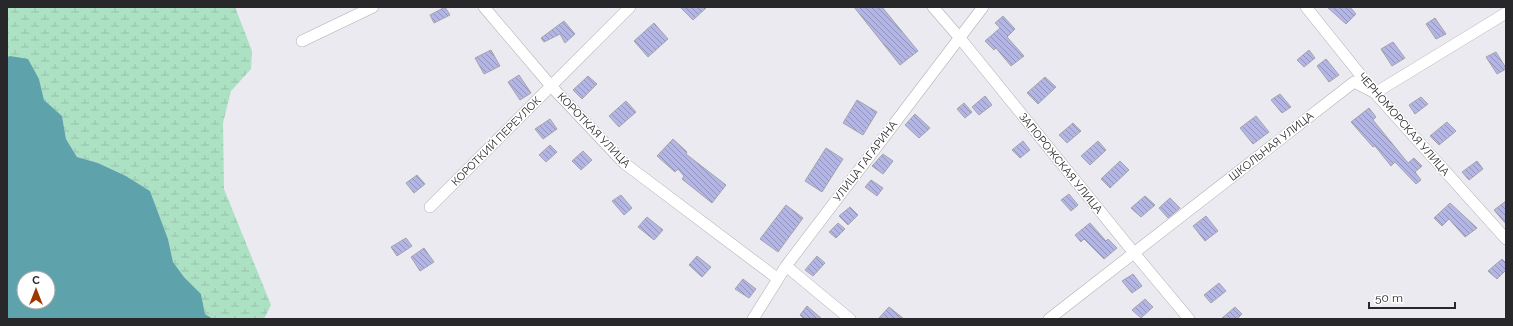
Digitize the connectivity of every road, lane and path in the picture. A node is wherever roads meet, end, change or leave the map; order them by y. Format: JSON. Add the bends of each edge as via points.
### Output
{"nodes":[{"id":1,"x":373,"y":7,"type":"edge"},
{"id":2,"x":484,"y":7,"type":"edge"},
{"id":3,"x":630,"y":7,"type":"edge"},
{"id":4,"x":933,"y":7,"type":"edge"},
{"id":5,"x":983,"y":7,"type":"edge"},
{"id":6,"x":1306,"y":7,"type":"edge"},
{"id":7,"x":1506,"y":13,"type":"edge"},
{"id":8,"x":959,"y":37,"type":"junction"},
{"id":9,"x":302,"y":41,"type":"dead end"},
{"id":10,"x":552,"y":86,"type":"junction"},
{"id":11,"x":1375,"y":93,"type":"junction"},
{"id":12,"x":430,"y":207,"type":"dead end"},
{"id":13,"x":1506,"y":239,"type":"edge"},
{"id":14,"x":1134,"y":253,"type":"junction"},
{"id":15,"x":786,"y":266,"type":"junction"},
{"id":16,"x":778,"y":279,"type":"junction"},
{"id":17,"x":753,"y":319,"type":"edge"},
{"id":18,"x":850,"y":319,"type":"edge"},
{"id":19,"x":1049,"y":319,"type":"edge"},
{"id":20,"x":1189,"y":319,"type":"edge"}],
"edges":[{"from":1,"to":9,"type":"street"},
{"from":2,"to":10,"type":"street","name":"КОРОТКАЯ УЛИЦА"},
{"from":3,"to":10,"type":"street","name":"КОРОТКИЙ ПЕРЕУЛОК"},
{"from":4,"to":8,"type":"street","name":"ЗАПОРОЖСКАЯ УЛИЦА"},
{"from":5,"to":8,"type":"street","name":"УЛИЦА ГАГАРИНА"},
{"from":6,"to":11,"type":"street","name":"ЧЕРНОМОРСКАЯ УЛИЦА"},
{"from":7,"to":11,"type":"street"},
{"from":8,"to":14,"type":"street","name":"ЗАПОРОЖСКАЯ УЛИЦА"},
{"from":8,"to":15,"type":"street","name":"УЛИЦА ГАГАРИНА"},
{"from":10,"to":12,"type":"street","name":"КОРОТКИЙ ПЕРЕУЛОК"},
{"from":10,"to":16,"type":"street","name":"КОРОТКАЯ УЛИЦА","via":[[624,163]]},
{"from":11,"to":13,"type":"street","name":"ЧЕРНОМОРСКАЯ УЛИЦА"},
{"from":11,"to":14,"type":"street","name":"ШКОЛЬНАЯ УЛИЦА","via":[[1354,82]]},
{"from":14,"to":19,"type":"street","name":"ШКОЛЬНАЯ УЛИЦА"},
{"from":14,"to":20,"type":"street","name":"ЗАПОРОЖСКАЯ УЛИЦА"},
{"from":15,"to":16,"type":"street","name":"УЛИЦА ГАГАРИНА"},
{"from":15,"to":18,"type":"street"},
{"from":16,"to":17,"type":"street","name":"УЛИЦА ГАГАРИНА"}]}
